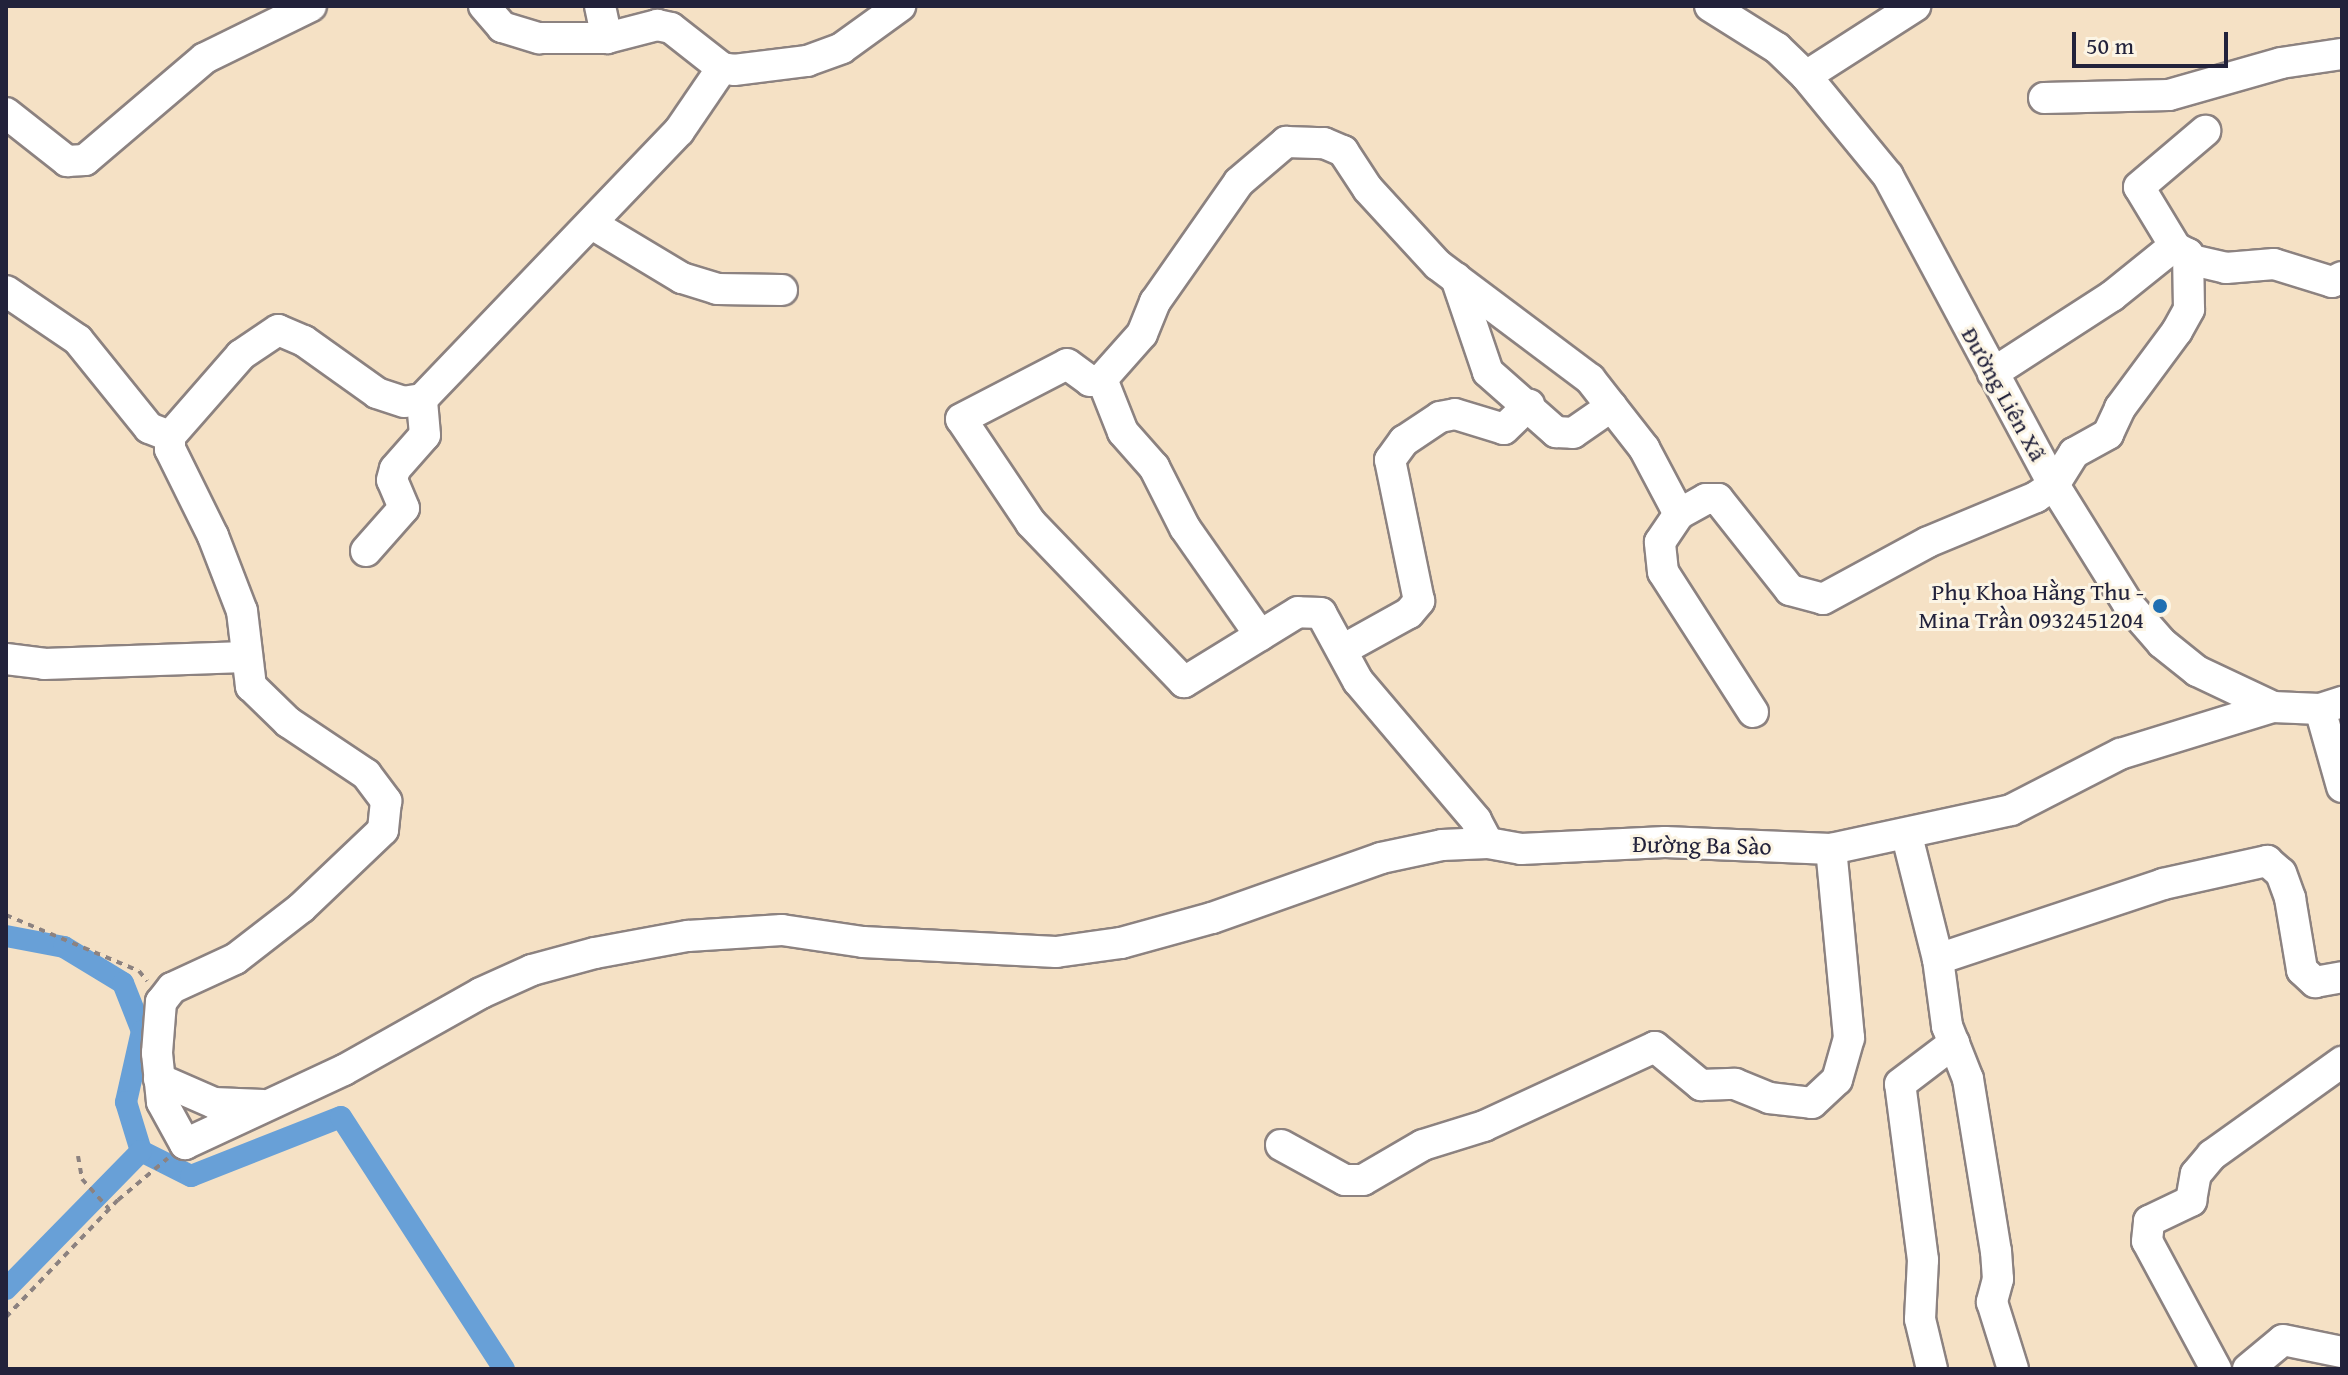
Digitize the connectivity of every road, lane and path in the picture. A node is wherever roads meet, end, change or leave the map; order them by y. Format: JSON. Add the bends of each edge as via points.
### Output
{"nodes":[{"id":1,"x":311,"y":6,"type":"edge"},
{"id":2,"x":484,"y":6,"type":"edge"},
{"id":3,"x":600,"y":6,"type":"edge"},
{"id":4,"x":900,"y":6,"type":"edge"},
{"id":5,"x":1710,"y":6,"type":"edge"},
{"id":6,"x":1915,"y":6,"type":"edge"},
{"id":7,"x":607,"y":38,"type":"junction"},
{"id":8,"x":2342,"y":54,"type":"edge"},
{"id":9,"x":722,"y":68,"type":"junction"},
{"id":10,"x":1806,"y":76,"type":"junction"},
{"id":11,"x":2044,"y":98,"type":"dead end"},
{"id":12,"x":6,"y":113,"type":"edge"},
{"id":13,"x":2205,"y":131,"type":"dead end"},
{"id":14,"x":592,"y":224,"type":"junction"},
{"id":15,"x":2184,"y":254,"type":"junction"},
{"id":16,"x":2342,"y":277,"type":"edge"},
{"id":17,"x":1456,"y":278,"type":"junction"},
{"id":18,"x":782,"y":290,"type":"dead end"},
{"id":19,"x":6,"y":291,"type":"edge"},
{"id":20,"x":1993,"y":373,"type":"junction"},
{"id":21,"x":1102,"y":379,"type":"junction"},
{"id":22,"x":422,"y":399,"type":"junction"},
{"id":23,"x":1529,"y":405,"type":"junction"},
{"id":24,"x":1612,"y":406,"type":"junction"},
{"id":25,"x":170,"y":436,"type":"junction"},
{"id":26,"x":2054,"y":485,"type":"junction"},
{"id":27,"x":1679,"y":514,"type":"junction"},
{"id":28,"x":366,"y":551,"type":"dead end"},
{"id":29,"x":1260,"y":635,"type":"junction"},
{"id":30,"x":1344,"y":649,"type":"junction"},
{"id":31,"x":245,"y":657,"type":"junction"},
{"id":32,"x":6,"y":659,"type":"edge"},
{"id":33,"x":2331,"y":705,"type":"edge"},
{"id":34,"x":2273,"y":707,"type":"junction"},
{"id":35,"x":1753,"y":712,"type":"dead end"},
{"id":36,"x":2342,"y":787,"type":"edge"},
{"id":37,"x":1907,"y":836,"type":"junction"},
{"id":38,"x":1488,"y":843,"type":"junction"},
{"id":39,"x":1831,"y":849,"type":"junction"},
{"id":40,"x":6,"y":915,"type":"edge"},
{"id":41,"x":1938,"y":959,"type":"junction"},
{"id":42,"x":2342,"y":977,"type":"edge"},
{"id":43,"x":161,"y":1002,"type":"junction"},
{"id":44,"x":1954,"y":1043,"type":"junction"},
{"id":45,"x":2342,"y":1062,"type":"edge"},
{"id":46,"x":159,"y":1079,"type":"junction"},
{"id":47,"x":273,"y":1104,"type":"junction"},
{"id":48,"x":185,"y":1144,"type":"junction"},
{"id":49,"x":1281,"y":1145,"type":"dead end"},
{"id":50,"x":78,"y":1156,"type":"dead end"},
{"id":51,"x":109,"y":1209,"type":"junction"},
{"id":52,"x":6,"y":1317,"type":"edge"},
{"id":53,"x":2342,"y":1352,"type":"edge"},
{"id":54,"x":1932,"y":1369,"type":"edge"},
{"id":55,"x":2013,"y":1369,"type":"edge"},
{"id":56,"x":2216,"y":1369,"type":"edge"},
{"id":57,"x":2248,"y":1369,"type":"edge"}],
"edges":[{"from":1,"to":12,"type":"street","via":[[205,58],[85,160],[67,161]]},
{"from":2,"to":7,"type":"street","via":[[502,27],[518,33]]},
{"from":3,"to":7,"type":"street"},
{"from":4,"to":9,"type":"street","via":[[867,34],[807,61]]},
{"from":5,"to":10,"type":"street","name":"Đường Liên Xã","via":[[1777,48]]},
{"from":6,"to":10,"type":"street"},
{"from":7,"to":9,"type":"street","via":[[657,25],[671,28]]},
{"from":8,"to":11,"type":"street","via":[[2281,63],[2169,95]]},
{"from":9,"to":14,"type":"street","via":[[679,131]]},
{"from":10,"to":20,"type":"street","name":"Đường Liên Xã","via":[[1888,176]]},
{"from":13,"to":15,"type":"street","via":[[2139,187]]},
{"from":14,"to":18,"type":"street","via":[[682,278],[717,289]]},
{"from":14,"to":22,"type":"street","via":[[508,304]]},
{"from":15,"to":16,"type":"street","via":[[2226,268],[2274,264],[2332,282]]},
{"from":15,"to":20,"type":"street"},
{"from":15,"to":26,"type":"street","via":[[2189,309],[2177,331],[2120,408],[2108,434],[2074,453]]},
{"from":17,"to":21,"type":"street","via":[[1396,221],[1343,151],[1324,143],[1286,142],[1230,194],[1155,302],[1142,334]]},
{"from":17,"to":23,"type":"street","via":[[1488,372]]},
{"from":17,"to":24,"type":"street","via":[[1557,352]]},
{"from":19,"to":25,"type":"street","via":[[78,340],[149,428]]},
{"from":20,"to":26,"type":"street","name":"Đường Liên Xã"},
{"from":21,"to":29,"type":"street","via":[[1123,432],[1154,467],[1185,528]]},
{"from":21,"to":29,"type":"street","via":[[1090,381],[1067,364],[961,419],[1031,523],[1171,674],[1192,681]]},
{"from":22,"to":25,"type":"street","via":[[404,402],[377,393],[304,341],[278,330],[241,355]]},
{"from":22,"to":28,"type":"street","via":[[425,435],[395,469],[392,480],[404,508]]},
{"from":23,"to":24,"type":"street","via":[[1556,432],[1573,433]]},
{"from":23,"to":30,"type":"street","via":[[1504,429],[1455,414],[1440,417],[1404,441],[1390,460],[1419,601],[1409,613]]},
{"from":24,"to":27,"type":"street","via":[[1644,448]]},
{"from":25,"to":31,"type":"street","via":[[170,449],[242,611]]},
{"from":26,"to":27,"type":"street","via":[[1823,599],[1790,590],[1718,499],[1706,499]]},
{"from":26,"to":34,"type":"street","name":"Đường Liên Xã","via":[[2128,604],[2162,643],[2197,671]]},
{"from":27,"to":35,"type":"street","via":[[1660,542],[1663,572]]},
{"from":29,"to":30,"type":"street","via":[[1309,609],[1321,613]]},
{"from":30,"to":38,"type":"street","via":[[1358,681],[1476,820]]},
{"from":31,"to":32,"type":"street","via":[[44,664]]},
{"from":31,"to":43,"type":"street","via":[[257,695],[366,774],[386,801],[386,815],[371,844],[263,941],[172,988]]},
{"from":33,"to":34,"type":"street","name":"Đường Liên Xã"},
{"from":33,"to":36,"type":"street"},
{"from":34,"to":37,"type":"street","name":"Đường Ba Sào","via":[[2120,754],[2011,810]]},
{"from":37,"to":39,"type":"street","name":"Đường Ba Sào"},
{"from":37,"to":41,"type":"street"},
{"from":38,"to":39,"type":"street","name":"Đường Ba Sào","via":[[1521,849],[1665,842]]},
{"from":38,"to":47,"type":"street","name":"Đường Ba Sào","via":[[1442,845],[1381,858],[1212,918],[1121,943],[1056,952],[981,951],[782,930],[688,936],[611,950],[532,970],[481,993]]},
{"from":39,"to":49,"type":"street","via":[[1849,1038],[1837,1080],[1812,1103],[1769,1098],[1735,1084],[1701,1085],[1655,1047],[1484,1126],[1423,1145],[1363,1180],[1345,1180]]},
{"from":40,"to":43,"type":"path","via":[[139,971]]},
{"from":41,"to":42,"type":"street","via":[[2163,884],[2267,861],[2281,873],[2290,898],[2302,970],[2315,982]]},
{"from":41,"to":44,"type":"street"},
{"from":43,"to":46,"type":"street"},
{"from":44,"to":54,"type":"street","via":[[1900,1084],[1923,1260],[1920,1319]]},
{"from":44,"to":55,"type":"street","via":[[1968,1079],[1996,1251],[1998,1279],[1992,1302]]},
{"from":45,"to":56,"type":"street","via":[[2212,1155],[2196,1174],[2191,1201],[2149,1221],[2147,1241]]},
{"from":46,"to":47,"type":"street","via":[[214,1103]]},
{"from":46,"to":48,"type":"street","via":[[162,1102]]},
{"from":47,"to":48,"type":"street","name":"Đường Ba Sào"},
{"from":48,"to":51,"type":"path"},
{"from":50,"to":51,"type":"path","via":[[82,1179]]},
{"from":51,"to":52,"type":"path"},
{"from":53,"to":57,"type":"street","via":[[2283,1340]]}]}
